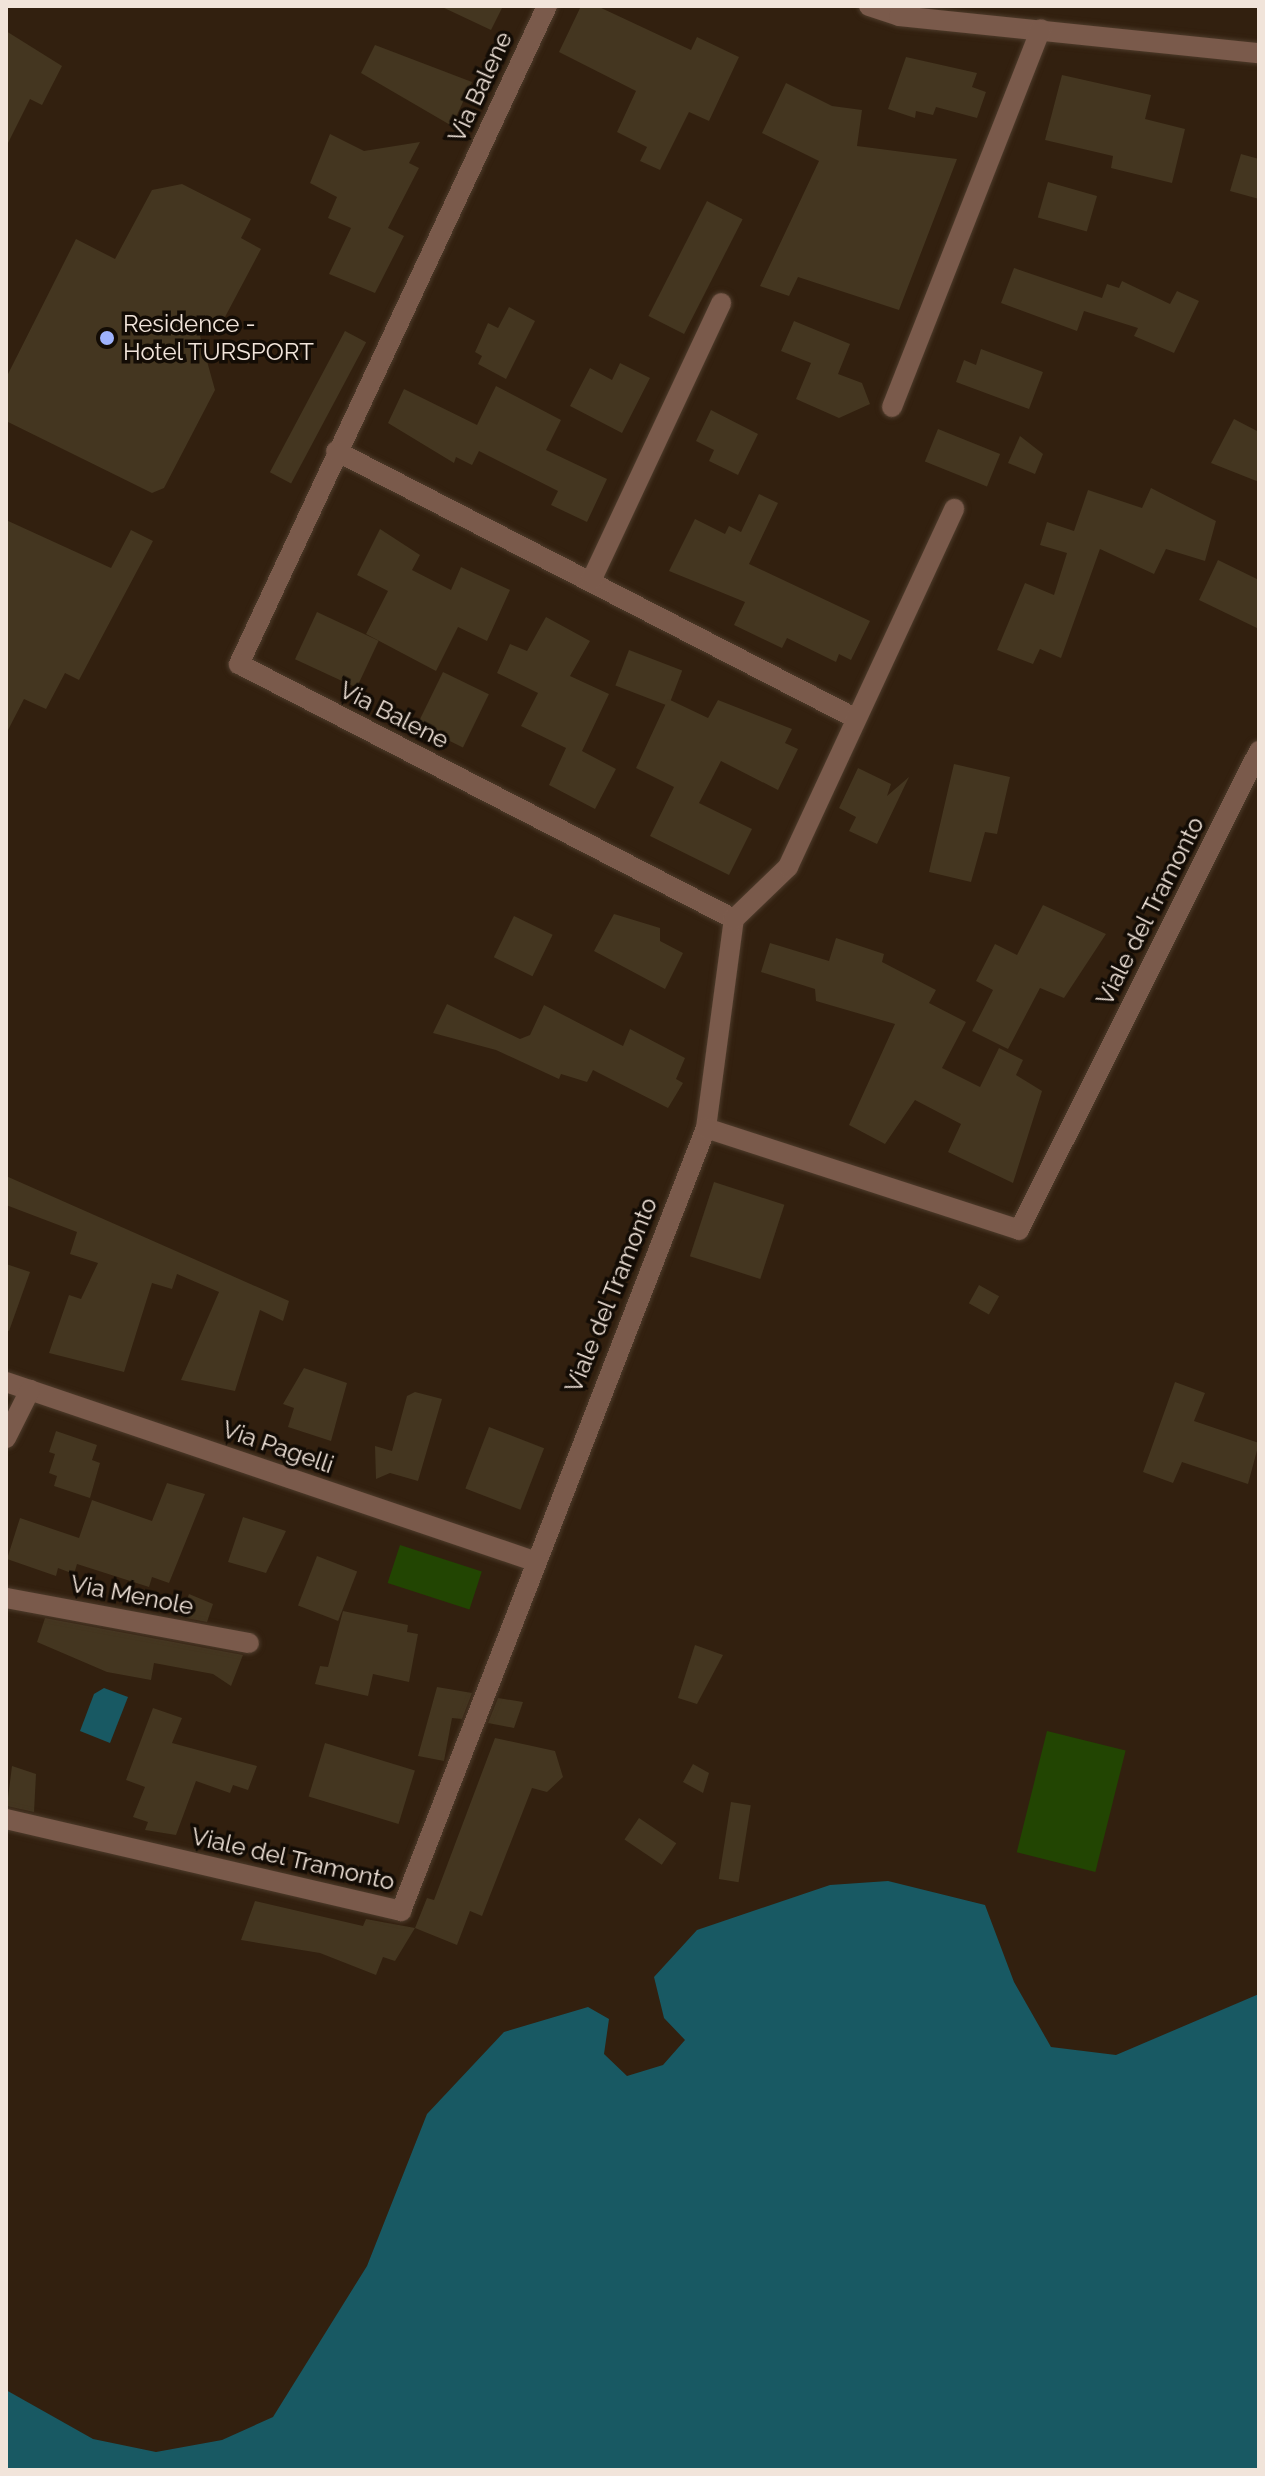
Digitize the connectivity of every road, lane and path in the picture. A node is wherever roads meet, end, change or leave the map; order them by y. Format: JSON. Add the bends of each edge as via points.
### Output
{"nodes":[{"id":1,"x":547,"y":6,"type":"edge"},
{"id":2,"x":869,"y":6,"type":"edge"},
{"id":3,"x":1041,"y":29,"type":"junction"},
{"id":4,"x":1259,"y":53,"type":"edge"},
{"id":5,"x":721,"y":303,"type":"dead end"},
{"id":6,"x":892,"y":407,"type":"dead end"},
{"id":7,"x":336,"y":451,"type":"junction"},
{"id":8,"x":954,"y":509,"type":"dead end"},
{"id":9,"x":591,"y":581,"type":"junction"},
{"id":10,"x":853,"y":717,"type":"junction"},
{"id":11,"x":1259,"y":751,"type":"edge"},
{"id":12,"x":734,"y":919,"type":"junction"},
{"id":13,"x":706,"y":1128,"type":"junction"},
{"id":14,"x":6,"y":1382,"type":"edge"},
{"id":15,"x":30,"y":1390,"type":"junction"},
{"id":16,"x":6,"y":1438,"type":"edge"},
{"id":17,"x":534,"y":1561,"type":"junction"},
{"id":18,"x":6,"y":1598,"type":"edge"},
{"id":19,"x":249,"y":1643,"type":"dead end"},
{"id":20,"x":6,"y":1819,"type":"edge"}],
"edges":[{"from":1,"to":7,"type":"street","name":"Via Balene"},
{"from":2,"to":3,"type":"street","via":[[899,16]]},
{"from":3,"to":4,"type":"street"},
{"from":3,"to":6,"type":"street"},
{"from":5,"to":9,"type":"street"},
{"from":7,"to":9,"type":"street"},
{"from":7,"to":12,"type":"street","name":"Via Balene","via":[[239,664]]},
{"from":8,"to":10,"type":"street"},
{"from":9,"to":10,"type":"street"},
{"from":10,"to":12,"type":"street","via":[[788,867]]},
{"from":11,"to":13,"type":"street","name":"Viale del Tramonto","via":[[1019,1230]]},
{"from":12,"to":13,"type":"street"},
{"from":13,"to":17,"type":"street","name":"Viale del Tramonto"},
{"from":14,"to":15,"type":"street","name":"Via Pagelli"},
{"from":15,"to":16,"type":"street"},
{"from":15,"to":17,"type":"street","name":"Via Pagelli"},
{"from":17,"to":20,"type":"street","name":"Viale del Tramonto","via":[[401,1911]]},
{"from":18,"to":19,"type":"street","name":"Via Menole"}]}
